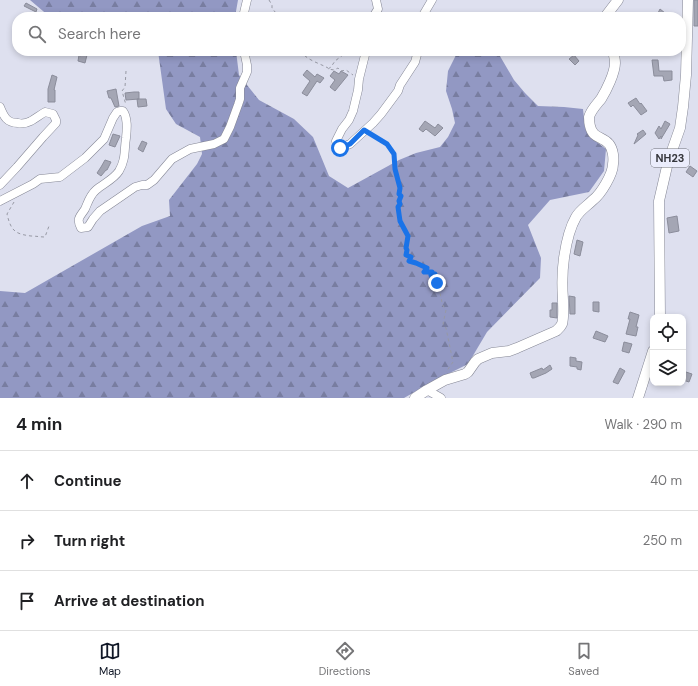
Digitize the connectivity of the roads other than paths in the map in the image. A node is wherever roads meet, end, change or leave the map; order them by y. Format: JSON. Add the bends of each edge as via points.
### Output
{"nodes":[{"id":1,"x":247,"y":0,"type":"edge"},
{"id":2,"x":376,"y":0,"type":"edge"},
{"id":3,"x":432,"y":0,"type":"edge"},
{"id":4,"x":618,"y":0,"type":"edge"},
{"id":5,"x":688,"y":0,"type":"edge"},
{"id":6,"x":244,"y":12,"type":"edge"},
{"id":7,"x":376,"y":12,"type":"edge"},
{"id":8,"x":425,"y":12,"type":"edge"},
{"id":9,"x":608,"y":12,"type":"edge"},
{"id":10,"x":245,"y":56,"type":"edge"},
{"id":11,"x":365,"y":56,"type":"edge"},
{"id":12,"x":417,"y":56,"type":"edge"},
{"id":13,"x":614,"y":56,"type":"edge"},
{"id":14,"x":0,"y":107,"type":"edge"},
{"id":15,"x":0,"y":185,"type":"edge"},
{"id":16,"x":0,"y":201,"type":"edge"},
{"id":17,"x":660,"y":314,"type":"edge"},
{"id":18,"x":650,"y":360,"type":"edge"},
{"id":19,"x":427,"y":390,"type":"junction"},
{"id":20,"x":415,"y":398,"type":"edge"},
{"id":21,"x":441,"y":398,"type":"edge"},
{"id":22,"x":638,"y":398,"type":"edge"}],
"edges":[{"from":1,"to":6,"type":"street"},
{"from":2,"to":7,"type":"street"},
{"from":3,"to":8,"type":"street"},
{"from":4,"to":9,"type":"main road"},
{"from":5,"to":17,"type":"main road","number":"NH23","via":[[686,86],[681,121],[659,201]]},
{"from":10,"to":16,"type":"street","via":[[247,65],[240,88],[240,99],[224,139],[190,149],[172,159],[154,180],[147,185],[135,187],[100,211],[88,227],[82,228],[78,219],[95,191],[118,173],[125,156],[126,115],[123,111],[117,112],[104,139],[85,158],[60,176],[40,179]]},
{"from":11,"to":12,"type":"street","via":[[353,111],[336,141],[340,148],[350,144],[381,114],[398,91]]},
{"from":13,"to":19,"type":"main road","via":[[614,71],[601,99],[593,108],[589,123],[591,131],[611,146],[614,164],[594,200],[580,211],[571,228],[563,261],[561,327],[517,348],[478,359],[465,374],[445,380]]},
{"from":14,"to":15,"type":"street","via":[[10,122],[30,122],[45,112],[53,114],[56,124]]},
{"from":18,"to":22,"type":"main road"},
{"from":19,"to":20,"type":"main road"},
{"from":19,"to":21,"type":"street"}]}
